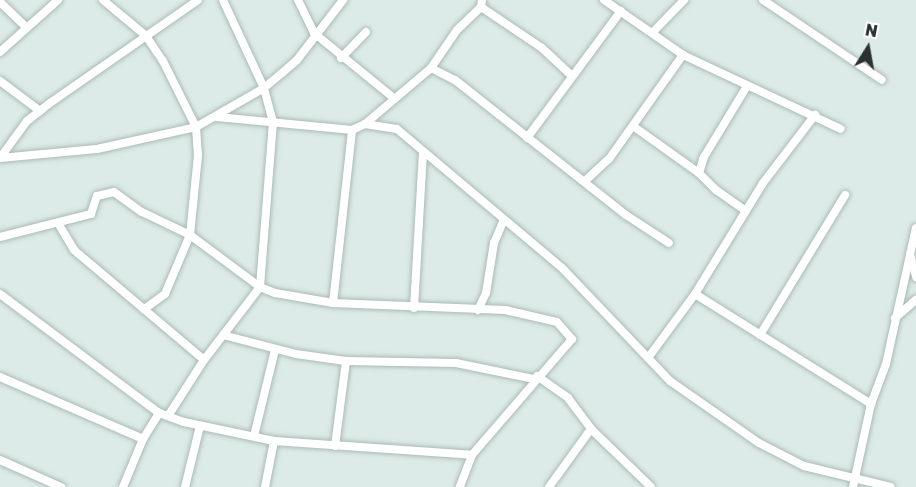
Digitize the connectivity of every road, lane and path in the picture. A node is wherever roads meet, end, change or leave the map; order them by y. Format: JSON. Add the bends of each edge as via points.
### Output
{"nodes":[{"id":1,"x":58,"y":0,"type":"edge"},
{"id":2,"x":103,"y":0,"type":"edge"},
{"id":3,"x":196,"y":0,"type":"edge"},
{"id":4,"x":223,"y":0,"type":"edge"},
{"id":5,"x":298,"y":0,"type":"edge"},
{"id":6,"x":343,"y":0,"type":"edge"},
{"id":7,"x":604,"y":0,"type":"edge"},
{"id":8,"x":684,"y":0,"type":"edge"},
{"id":9,"x":763,"y":0,"type":"edge"},
{"id":10,"x":0,"y":2,"type":"edge"},
{"id":11,"x":482,"y":4,"type":"edge"},
{"id":12,"x":621,"y":11,"type":"junction"},
{"id":13,"x":27,"y":28,"type":"junction"},
{"id":14,"x":366,"y":32,"type":"dead end"},
{"id":15,"x":314,"y":33,"type":"junction"},
{"id":16,"x":653,"y":33,"type":"junction"},
{"id":17,"x":146,"y":36,"type":"junction"},
{"id":18,"x":0,"y":52,"type":"edge"},
{"id":19,"x":683,"y":55,"type":"junction"},
{"id":20,"x":341,"y":58,"type":"junction"},
{"id":21,"x":431,"y":68,"type":"junction"},
{"id":22,"x":572,"y":76,"type":"junction"},
{"id":23,"x":882,"y":80,"type":"dead end"},
{"id":24,"x":0,"y":81,"type":"edge"},
{"id":25,"x":747,"y":86,"type":"junction"},
{"id":26,"x":264,"y":88,"type":"junction"},
{"id":27,"x":395,"y":99,"type":"junction"},
{"id":28,"x":40,"y":111,"type":"junction"},
{"id":29,"x":814,"y":115,"type":"junction"},
{"id":30,"x":217,"y":117,"type":"junction"},
{"id":31,"x":273,"y":122,"type":"junction"},
{"id":32,"x":365,"y":124,"type":"junction"},
{"id":33,"x":633,"y":126,"type":"junction"},
{"id":34,"x":195,"y":127,"type":"junction"},
{"id":35,"x":841,"y":129,"type":"dead end"},
{"id":36,"x":352,"y":130,"type":"junction"},
{"id":37,"x":527,"y":138,"type":"junction"},
{"id":38,"x":423,"y":153,"type":"junction"},
{"id":39,"x":0,"y":158,"type":"edge"},
{"id":40,"x":699,"y":173,"type":"junction"},
{"id":41,"x":585,"y":181,"type":"junction"},
{"id":42,"x":845,"y":195,"type":"dead end"},
{"id":43,"x":746,"y":211,"type":"junction"},
{"id":44,"x":503,"y":222,"type":"junction"},
{"id":45,"x":58,"y":223,"type":"junction"},
{"id":46,"x":916,"y":228,"type":"edge"},
{"id":47,"x":190,"y":234,"type":"junction"},
{"id":48,"x":0,"y":237,"type":"edge"},
{"id":49,"x":669,"y":243,"type":"dead end"},
{"id":50,"x":910,"y":253,"type":"junction"},
{"id":51,"x":916,"y":277,"type":"edge"},
{"id":52,"x":260,"y":287,"type":"junction"},
{"id":53,"x":0,"y":294,"type":"edge"},
{"id":54,"x":695,"y":294,"type":"junction"},
{"id":55,"x":916,"y":300,"type":"edge"},
{"id":56,"x":333,"y":303,"type":"junction"},
{"id":57,"x":414,"y":308,"type":"junction"},
{"id":58,"x":144,"y":309,"type":"junction"},
{"id":59,"x":478,"y":310,"type":"junction"},
{"id":60,"x":895,"y":318,"type":"junction"},
{"id":61,"x":223,"y":335,"type":"junction"},
{"id":62,"x":760,"y":335,"type":"junction"},
{"id":63,"x":275,"y":350,"type":"junction"},
{"id":64,"x":648,"y":358,"type":"junction"},
{"id":65,"x":204,"y":360,"type":"junction"},
{"id":66,"x":346,"y":361,"type":"junction"},
{"id":67,"x":0,"y":377,"type":"edge"},
{"id":68,"x":536,"y":377,"type":"junction"},
{"id":69,"x":871,"y":404,"type":"junction"},
{"id":70,"x":159,"y":413,"type":"junction"},
{"id":71,"x":168,"y":416,"type":"junction"},
{"id":72,"x":200,"y":426,"type":"junction"},
{"id":73,"x":591,"y":429,"type":"junction"},
{"id":74,"x":254,"y":436,"type":"junction"},
{"id":75,"x":143,"y":440,"type":"junction"},
{"id":76,"x":274,"y":441,"type":"junction"},
{"id":77,"x":335,"y":446,"type":"junction"},
{"id":78,"x":472,"y":455,"type":"junction"},
{"id":79,"x":0,"y":460,"type":"edge"},
{"id":80,"x":856,"y":477,"type":"junction"},
{"id":81,"x":61,"y":487,"type":"edge"},
{"id":82,"x":123,"y":487,"type":"edge"},
{"id":83,"x":185,"y":487,"type":"edge"},
{"id":84,"x":265,"y":487,"type":"edge"},
{"id":85,"x":460,"y":487,"type":"edge"},
{"id":86,"x":549,"y":487,"type":"edge"},
{"id":87,"x":651,"y":487,"type":"edge"},
{"id":88,"x":853,"y":487,"type":"edge"},
{"id":89,"x":891,"y":487,"type":"edge"}],
"edges":[{"from":1,"to":13,"type":"street"},
{"from":2,"to":17,"type":"street"},
{"from":3,"to":17,"type":"street"},
{"from":4,"to":26,"type":"street"},
{"from":5,"to":15,"type":"street"},
{"from":6,"to":15,"type":"street"},
{"from":7,"to":12,"type":"street"},
{"from":8,"to":16,"type":"street"},
{"from":9,"to":23,"type":"street"},
{"from":10,"to":13,"type":"street"},
{"from":11,"to":21,"type":"street","via":[[457,30]]},
{"from":11,"to":22,"type":"street","via":[[542,48]]},
{"from":12,"to":16,"type":"street"},
{"from":12,"to":22,"type":"street"},
{"from":13,"to":18,"type":"street"},
{"from":14,"to":20,"type":"street"},
{"from":15,"to":20,"type":"street"},
{"from":15,"to":26,"type":"street","via":[[297,60]]},
{"from":16,"to":19,"type":"street"},
{"from":17,"to":28,"type":"street"},
{"from":17,"to":34,"type":"street","via":[[163,61]]},
{"from":19,"to":25,"type":"street"},
{"from":19,"to":33,"type":"street"},
{"from":20,"to":27,"type":"street"},
{"from":21,"to":27,"type":"street"},
{"from":21,"to":37,"type":"street","via":[[455,80]]},
{"from":22,"to":37,"type":"street"},
{"from":24,"to":28,"type":"street"},
{"from":25,"to":29,"type":"street"},
{"from":25,"to":40,"type":"street","via":[[704,157]]},
{"from":26,"to":30,"type":"street"},
{"from":26,"to":31,"type":"street"},
{"from":27,"to":32,"type":"street"},
{"from":28,"to":39,"type":"street","via":[[19,131]]},
{"from":29,"to":35,"type":"street"},
{"from":29,"to":43,"type":"street"},
{"from":30,"to":31,"type":"street"},
{"from":30,"to":34,"type":"street"},
{"from":31,"to":36,"type":"street"},
{"from":31,"to":52,"type":"street"},
{"from":32,"to":36,"type":"street"},
{"from":32,"to":38,"type":"street","via":[[397,129]]},
{"from":33,"to":40,"type":"street"},
{"from":33,"to":41,"type":"street"},
{"from":34,"to":39,"type":"street","via":[[97,149]]},
{"from":34,"to":47,"type":"street","via":[[198,155]]},
{"from":36,"to":56,"type":"street"},
{"from":37,"to":41,"type":"street"},
{"from":38,"to":44,"type":"street"},
{"from":38,"to":57,"type":"street"},
{"from":40,"to":43,"type":"street"},
{"from":41,"to":49,"type":"street","via":[[626,215]]},
{"from":42,"to":62,"type":"street"},
{"from":43,"to":54,"type":"street"},
{"from":44,"to":59,"type":"street","via":[[494,243],[486,293]]},
{"from":44,"to":64,"type":"street","via":[[563,269]]},
{"from":45,"to":47,"type":"street","via":[[91,214],[97,196],[108,192]]},
{"from":45,"to":48,"type":"street"},
{"from":45,"to":58,"type":"street","via":[[74,250]]},
{"from":46,"to":50,"type":"street"},
{"from":47,"to":52,"type":"street"},
{"from":47,"to":58,"type":"street","via":[[165,294]]},
{"from":50,"to":51,"type":"street"},
{"from":50,"to":60,"type":"street"},
{"from":52,"to":56,"type":"street"},
{"from":52,"to":61,"type":"street"},
{"from":53,"to":70,"type":"street"},
{"from":54,"to":62,"type":"street"},
{"from":54,"to":64,"type":"street"},
{"from":55,"to":60,"type":"street"},
{"from":56,"to":57,"type":"street"},
{"from":57,"to":59,"type":"street"},
{"from":58,"to":65,"type":"street"},
{"from":59,"to":68,"type":"street","via":[[548,317],[571,335],[559,355]]},
{"from":60,"to":69,"type":"street","via":[[886,364]]},
{"from":61,"to":63,"type":"street"},
{"from":61,"to":65,"type":"street"},
{"from":62,"to":69,"type":"street"},
{"from":63,"to":66,"type":"street"},
{"from":63,"to":74,"type":"street"},
{"from":64,"to":80,"type":"street","via":[[670,381],[759,443],[804,466]]},
{"from":65,"to":71,"type":"street"},
{"from":66,"to":68,"type":"street","via":[[456,363]]},
{"from":66,"to":77,"type":"street"},
{"from":67,"to":75,"type":"street"},
{"from":68,"to":73,"type":"street","via":[[568,398]]},
{"from":68,"to":78,"type":"street"},
{"from":69,"to":80,"type":"street"},
{"from":70,"to":71,"type":"street"},
{"from":70,"to":75,"type":"street"},
{"from":71,"to":72,"type":"street"},
{"from":72,"to":74,"type":"street"},
{"from":72,"to":83,"type":"street"},
{"from":73,"to":86,"type":"street"},
{"from":73,"to":87,"type":"street"},
{"from":74,"to":76,"type":"street"},
{"from":75,"to":82,"type":"street"},
{"from":76,"to":77,"type":"street"},
{"from":76,"to":84,"type":"street"},
{"from":77,"to":78,"type":"street"},
{"from":78,"to":85,"type":"street"},
{"from":79,"to":81,"type":"street"},
{"from":80,"to":88,"type":"street"},
{"from":80,"to":89,"type":"street"}]}
